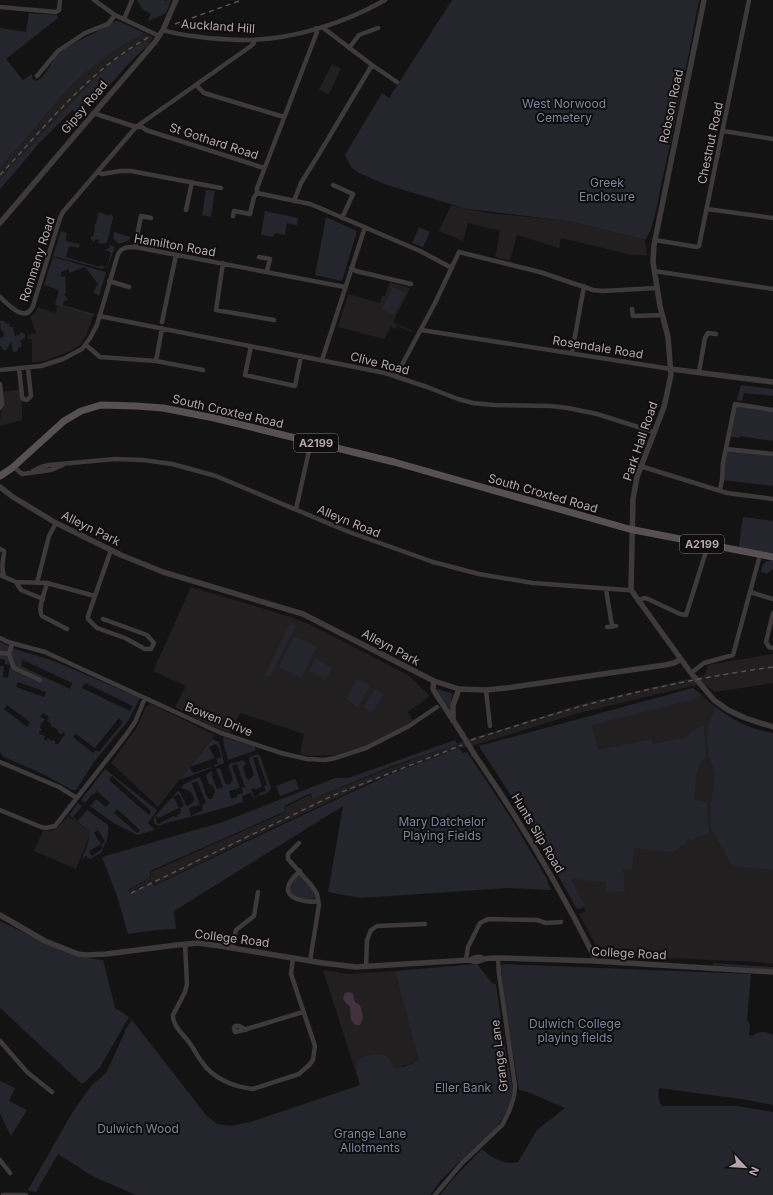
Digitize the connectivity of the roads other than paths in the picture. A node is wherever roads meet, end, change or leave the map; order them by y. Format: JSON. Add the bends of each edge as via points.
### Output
{"nodes":[{"id":1,"x":60,"y":0,"type":"edge"},
{"id":2,"x":94,"y":0,"type":"edge"},
{"id":3,"x":132,"y":0,"type":"edge"},
{"id":4,"x":176,"y":0,"type":"edge"},
{"id":5,"x":385,"y":0,"type":"edge"},
{"id":6,"x":704,"y":0,"type":"edge"},
{"id":7,"x":749,"y":0,"type":"edge"},
{"id":8,"x":0,"y":7,"type":"edge"},
{"id":9,"x":115,"y":15,"type":"junction"},
{"id":10,"x":124,"y":19,"type":"junction"},
{"id":11,"x":319,"y":28,"type":"junction"},
{"id":12,"x":378,"y":28,"type":"dead end"},
{"id":13,"x":163,"y":30,"type":"junction"},
{"id":14,"x":159,"y":36,"type":"junction"},
{"id":15,"x":254,"y":40,"type":"junction"},
{"id":16,"x":349,"y":48,"type":"junction"},
{"id":17,"x":372,"y":65,"type":"junction"},
{"id":18,"x":37,"y":76,"type":"dead end"},
{"id":19,"x":397,"y":82,"type":"dead end"},
{"id":20,"x":196,"y":85,"type":"junction"},
{"id":21,"x":93,"y":113,"type":"junction"},
{"id":22,"x":284,"y":117,"type":"junction"},
{"id":23,"x":136,"y":127,"type":"junction"},
{"id":24,"x":723,"y":131,"type":"junction"},
{"id":25,"x":773,"y":139,"type":"edge"},
{"id":26,"x":264,"y":168,"type":"junction"},
{"id":27,"x":98,"y":172,"type":"junction"},
{"id":28,"x":192,"y":182,"type":"junction"},
{"id":29,"x":333,"y":185,"type":"dead end"},
{"id":30,"x":221,"y":188,"type":"dead end"},
{"id":31,"x":257,"y":193,"type":"junction"},
{"id":32,"x":294,"y":201,"type":"junction"},
{"id":33,"x":707,"y":209,"type":"junction"},
{"id":34,"x":186,"y":210,"type":"dead end"},
{"id":35,"x":233,"y":216,"type":"dead end"},
{"id":36,"x":151,"y":218,"type":"dead end"},
{"id":37,"x":342,"y":218,"type":"junction"},
{"id":38,"x":773,"y":218,"type":"edge"},
{"id":39,"x":0,"y":223,"type":"edge"},
{"id":40,"x":365,"y":227,"type":"junction"},
{"id":41,"x":655,"y":240,"type":"junction"},
{"id":42,"x":135,"y":247,"type":"junction"},
{"id":43,"x":176,"y":255,"type":"junction"},
{"id":44,"x":259,"y":257,"type":"dead end"},
{"id":45,"x":223,"y":263,"type":"junction"},
{"id":46,"x":351,"y":268,"type":"junction"},
{"id":47,"x":452,"y":268,"type":"junction"},
{"id":48,"x":267,"y":271,"type":"junction"},
{"id":49,"x":654,"y":271,"type":"junction"},
{"id":50,"x":109,"y":281,"type":"junction"},
{"id":51,"x":411,"y":284,"type":"dead end"},
{"id":52,"x":346,"y":286,"type":"junction"},
{"id":53,"x":584,"y":286,"type":"junction"},
{"id":54,"x":129,"y":287,"type":"dead end"},
{"id":55,"x":657,"y":288,"type":"junction"},
{"id":56,"x":773,"y":289,"type":"edge"},
{"id":57,"x":0,"y":297,"type":"edge"},
{"id":58,"x":632,"y":309,"type":"dead end"},
{"id":59,"x":662,"y":315,"type":"junction"},
{"id":60,"x":99,"y":316,"type":"junction"},
{"id":61,"x":274,"y":320,"type":"dead end"},
{"id":62,"x":162,"y":322,"type":"dead end"},
{"id":63,"x":162,"y":328,"type":"junction"},
{"id":64,"x":421,"y":330,"type":"junction"},
{"id":65,"x":716,"y":334,"type":"dead end"},
{"id":66,"x":86,"y":345,"type":"junction"},
{"id":67,"x":251,"y":346,"type":"junction"},
{"id":68,"x":572,"y":353,"type":"junction"},
{"id":69,"x":301,"y":356,"type":"junction"},
{"id":70,"x":322,"y":360,"type":"junction"},
{"id":71,"x":156,"y":361,"type":"junction"},
{"id":72,"x":19,"y":368,"type":"junction"},
{"id":73,"x":28,"y":368,"type":"junction"},
{"id":74,"x":671,"y":368,"type":"junction"},
{"id":75,"x":0,"y":370,"type":"edge"},
{"id":76,"x":202,"y":370,"type":"dead end"},
{"id":77,"x":699,"y":372,"type":"junction"},
{"id":78,"x":396,"y":376,"type":"junction"},
{"id":79,"x":773,"y":382,"type":"edge"},
{"id":80,"x":0,"y":384,"type":"edge"},
{"id":81,"x":0,"y":408,"type":"edge"},
{"id":82,"x":773,"y":410,"type":"edge"},
{"id":83,"x":654,"y":432,"type":"junction"},
{"id":84,"x":311,"y":442,"type":"junction"},
{"id":85,"x":726,"y":449,"type":"junction"},
{"id":86,"x":773,"y":454,"type":"edge"},
{"id":87,"x":640,"y":466,"type":"junction"},
{"id":88,"x":14,"y":467,"type":"junction"},
{"id":89,"x":0,"y":476,"type":"edge"},
{"id":90,"x":0,"y":487,"type":"edge"},
{"id":91,"x":720,"y":490,"type":"junction"},
{"id":92,"x":773,"y":499,"type":"edge"},
{"id":93,"x":296,"y":509,"type":"junction"},
{"id":94,"x":56,"y":523,"type":"junction"},
{"id":95,"x":632,"y":529,"type":"junction"},
{"id":96,"x":708,"y":545,"type":"junction"},
{"id":97,"x":0,"y":549,"type":"edge"},
{"id":98,"x":111,"y":550,"type":"junction"},
{"id":99,"x":760,"y":555,"type":"junction"},
{"id":100,"x":773,"y":557,"type":"edge"},
{"id":101,"x":2,"y":576,"type":"edge"},
{"id":102,"x":16,"y":582,"type":"junction"},
{"id":103,"x":37,"y":583,"type":"junction"},
{"id":104,"x":47,"y":583,"type":"junction"},
{"id":105,"x":606,"y":589,"type":"junction"},
{"id":106,"x":631,"y":590,"type":"junction"},
{"id":107,"x":750,"y":592,"type":"junction"},
{"id":108,"x":96,"y":596,"type":"junction"},
{"id":109,"x":43,"y":599,"type":"junction"},
{"id":110,"x":773,"y":599,"type":"edge"},
{"id":111,"x":638,"y":600,"type":"junction"},
{"id":112,"x":773,"y":613,"type":"edge"},
{"id":113,"x":103,"y":619,"type":"dead end"},
{"id":114,"x":612,"y":626,"type":"dead end"},
{"id":115,"x":67,"y":629,"type":"dead end"},
{"id":116,"x":0,"y":638,"type":"edge"},
{"id":117,"x":12,"y":644,"type":"junction"},
{"id":118,"x":773,"y":648,"type":"edge"},
{"id":119,"x":0,"y":653,"type":"edge"},
{"id":120,"x":8,"y":654,"type":"junction"},
{"id":121,"x":681,"y":659,"type":"junction"},
{"id":122,"x":691,"y":672,"type":"junction"},
{"id":123,"x":40,"y":680,"type":"dead end"},
{"id":124,"x":434,"y":682,"type":"junction"},
{"id":125,"x":458,"y":689,"type":"junction"},
{"id":126,"x":486,"y":690,"type":"junction"},
{"id":127,"x":145,"y":698,"type":"junction"},
{"id":128,"x":437,"y":707,"type":"dead end"},
{"id":129,"x":453,"y":721,"type":"junction"},
{"id":130,"x":490,"y":726,"type":"dead end"},
{"id":131,"x":773,"y":727,"type":"edge"},
{"id":132,"x":0,"y":762,"type":"edge"},
{"id":133,"x":77,"y":798,"type":"junction"},
{"id":134,"x":0,"y":810,"type":"edge"},
{"id":135,"x":299,"y":843,"type":"dead end"},
{"id":136,"x":300,"y":871,"type":"junction"},
{"id":137,"x":258,"y":892,"type":"dead end"},
{"id":138,"x":318,"y":901,"type":"junction"},
{"id":139,"x":0,"y":915,"type":"edge"},
{"id":140,"x":561,"y":922,"type":"dead end"},
{"id":141,"x":425,"y":924,"type":"dead end"},
{"id":142,"x":185,"y":944,"type":"junction"},
{"id":143,"x":232,"y":948,"type":"junction"},
{"id":144,"x":293,"y":958,"type":"junction"},
{"id":145,"x":498,"y":958,"type":"junction"},
{"id":146,"x":468,"y":960,"type":"junction"},
{"id":147,"x":310,"y":961,"type":"junction"},
{"id":148,"x":595,"y":961,"type":"junction"},
{"id":149,"x":366,"y":967,"type":"junction"},
{"id":150,"x":773,"y":972,"type":"edge"},
{"id":151,"x":303,"y":1012,"type":"junction"},
{"id":152,"x":246,"y":1030,"type":"dead end"},
{"id":153,"x":0,"y":1041,"type":"edge"},
{"id":154,"x":52,"y":1092,"type":"dead end"},
{"id":155,"x":0,"y":1160,"type":"edge"},
{"id":156,"x":10,"y":1173,"type":"dead end"},
{"id":157,"x":3,"y":1195,"type":"edge"},
{"id":158,"x":26,"y":1195,"type":"edge"},
{"id":159,"x":436,"y":1195,"type":"edge"}],
"edges":[{"from":1,"to":8,"type":"street","via":[[58,12]]},
{"from":2,"to":9,"type":"street"},
{"from":3,"to":10,"type":"street"},
{"from":4,"to":13,"type":"street","name":"Gipsy Road"},
{"from":5,"to":11,"type":"street","name":"Auckland Hill","via":[[357,15]]},
{"from":6,"to":41,"type":"street","name":"Robson Road"},
{"from":7,"to":24,"type":"street","name":"Chestnut Road"},
{"from":9,"to":10,"type":"street"},
{"from":9,"to":18,"type":"street","via":[[108,24],[85,33],[58,51]]},
{"from":10,"to":14,"type":"street"},
{"from":11,"to":15,"type":"street","name":"Auckland Hill"},
{"from":11,"to":16,"type":"street"},
{"from":11,"to":22,"type":"street"},
{"from":12,"to":16,"type":"street","via":[[359,35]]},
{"from":13,"to":14,"type":"street","name":"Gipsy Road"},
{"from":13,"to":15,"type":"street","name":"Auckland Hill","via":[[196,37]]},
{"from":14,"to":21,"type":"street","name":"Gipsy Road"},
{"from":15,"to":20,"type":"street","via":[[251,46]]},
{"from":16,"to":17,"type":"street"},
{"from":17,"to":19,"type":"street"},
{"from":17,"to":32,"type":"street","via":[[301,183]]},
{"from":20,"to":22,"type":"street","via":[[204,93]]},
{"from":20,"to":23,"type":"street"},
{"from":21,"to":23,"type":"street","name":"St Gothard Road"},
{"from":21,"to":39,"type":"street","name":"Gipsy Road"},
{"from":22,"to":26,"type":"street"},
{"from":23,"to":26,"type":"street","name":"St Gothard Road"},
{"from":23,"to":27,"type":"street"},
{"from":24,"to":25,"type":"street"},
{"from":24,"to":33,"type":"street","name":"Chestnut Road"},
{"from":26,"to":31,"type":"street","name":"St Gothard Road"},
{"from":27,"to":28,"type":"street","via":[[103,174],[131,171]]},
{"from":27,"to":57,"type":"street","name":"Rommany Road","via":[[61,215],[32,309],[26,314],[20,313]]},
{"from":28,"to":30,"type":"street"},
{"from":28,"to":34,"type":"street"},
{"from":29,"to":37,"type":"street","via":[[353,194]]},
{"from":31,"to":32,"type":"street"},
{"from":31,"to":35,"type":"street","name":"St Gothard Road","via":[[250,214],[234,212]]},
{"from":32,"to":37,"type":"street","via":[[310,204]]},
{"from":33,"to":38,"type":"street"},
{"from":33,"to":41,"type":"street","name":"Chestnut Road","via":[[698,247]]},
{"from":36,"to":42,"type":"street","via":[[140,216]]},
{"from":37,"to":40,"type":"street"},
{"from":40,"to":46,"type":"street"},
{"from":40,"to":47,"type":"street"},
{"from":41,"to":49,"type":"street","name":"Park Hall Road","via":[[652,262]]},
{"from":42,"to":43,"type":"street","name":"Hamilton Road"},
{"from":42,"to":50,"type":"street","name":"Hamilton Road","via":[[121,249]]},
{"from":43,"to":45,"type":"street","name":"Hamilton Road"},
{"from":43,"to":62,"type":"street"},
{"from":44,"to":48,"type":"street","via":[[270,259]]},
{"from":45,"to":48,"type":"street","name":"Hamilton Road"},
{"from":45,"to":61,"type":"street","via":[[216,310]]},
{"from":46,"to":51,"type":"street"},
{"from":46,"to":52,"type":"street"},
{"from":47,"to":53,"type":"street","via":[[459,252]]},
{"from":47,"to":64,"type":"street"},
{"from":48,"to":52,"type":"street","name":"Hamilton Road"},
{"from":49,"to":55,"type":"street","name":"Park Hall Road"},
{"from":49,"to":56,"type":"street"},
{"from":50,"to":54,"type":"street"},
{"from":50,"to":60,"type":"street","name":"Hamilton Road"},
{"from":52,"to":70,"type":"street"},
{"from":53,"to":55,"type":"street","via":[[602,291]]},
{"from":53,"to":68,"type":"street"},
{"from":55,"to":59,"type":"street","name":"Park Hall Road"},
{"from":58,"to":59,"type":"street","via":[[633,316]]},
{"from":59,"to":74,"type":"street","name":"Park Hall Road","via":[[668,337]]},
{"from":60,"to":63,"type":"street","name":"Clive Road"},
{"from":60,"to":66,"type":"street","name":"Hamilton Road"},
{"from":63,"to":67,"type":"street","name":"Clive Road"},
{"from":63,"to":71,"type":"street"},
{"from":64,"to":68,"type":"street","name":"Rosendale Road"},
{"from":64,"to":78,"type":"street"},
{"from":65,"to":77,"type":"street","via":[[708,332],[705,338]]},
{"from":66,"to":71,"type":"street","via":[[100,357]]},
{"from":66,"to":73,"type":"street","name":"Hamilton Road","via":[[63,359]]},
{"from":67,"to":69,"type":"street","name":"Clive Road"},
{"from":67,"to":69,"type":"street","via":[[245,375],[295,386]]},
{"from":68,"to":74,"type":"street","name":"Rosendale Road"},
{"from":69,"to":70,"type":"street","name":"Clive Road"},
{"from":70,"to":78,"type":"street","name":"Clive Road"},
{"from":71,"to":76,"type":"street"},
{"from":72,"to":73,"type":"street","name":"Hamilton Road"},
{"from":72,"to":73,"type":"street","via":[[22,396],[27,400],[31,396]]},
{"from":72,"to":75,"type":"street","name":"Hamilton Road"},
{"from":74,"to":77,"type":"street","name":"Rosendale Road"},
{"from":74,"to":83,"type":"street","name":"Park Hall Road","via":[[664,407]]},
{"from":77,"to":79,"type":"street","name":"Rosendale Road"},
{"from":78,"to":83,"type":"street","name":"Clive Road","via":[[473,403],[568,408],[602,415]]},
{"from":80,"to":81,"type":"street"},
{"from":82,"to":85,"type":"street","via":[[735,404]]},
{"from":83,"to":87,"type":"street","name":"Park Hall Road"},
{"from":84,"to":88,"type":"main road","name":"South Croxted Road","number":"A2199","via":[[167,408],[101,405],[69,417]]},
{"from":84,"to":93,"type":"street"},
{"from":84,"to":95,"type":"main road","name":"South Croxted Road","number":"A2199","via":[[394,462]]},
{"from":85,"to":86,"type":"street"},
{"from":85,"to":91,"type":"street"},
{"from":87,"to":91,"type":"street"},
{"from":87,"to":95,"type":"street","name":"Park Hall Road","via":[[634,491]]},
{"from":88,"to":89,"type":"main road","name":"South Croxted Road","number":"A2199"},
{"from":88,"to":93,"type":"street","name":"Alleyn Road","via":[[22,474],[57,468],[64,464],[115,459],[172,464],[221,478]]},
{"from":90,"to":94,"type":"street","name":"Alleyn Park"},
{"from":91,"to":92,"type":"street"},
{"from":93,"to":105,"type":"street","name":"Alleyn Road","via":[[384,546],[467,571],[532,583]]},
{"from":94,"to":98,"type":"street","name":"Alleyn Park"},
{"from":94,"to":103,"type":"street"},
{"from":95,"to":96,"type":"main road","number":"A2199"},
{"from":95,"to":106,"type":"street","name":"Park Hall Road"},
{"from":96,"to":99,"type":"main road","number":"A2199"},
{"from":96,"to":111,"type":"street","via":[[686,614],[680,614],[648,599]]},
{"from":97,"to":101,"type":"street","via":[[4,551]]},
{"from":98,"to":108,"type":"street"},
{"from":98,"to":124,"type":"street","name":"Alleyn Park","via":[[163,572],[303,614]]},
{"from":99,"to":100,"type":"main road","number":"A2199"},
{"from":99,"to":107,"type":"street"},
{"from":101,"to":102,"type":"street"},
{"from":102,"to":103,"type":"street"},
{"from":102,"to":109,"type":"street","via":[[21,590]]},
{"from":103,"to":104,"type":"street"},
{"from":104,"to":108,"type":"street"},
{"from":104,"to":109,"type":"street"},
{"from":105,"to":106,"type":"street","name":"Alleyn Road"},
{"from":105,"to":114,"type":"street"},
{"from":106,"to":111,"type":"street"},
{"from":107,"to":110,"type":"street"},
{"from":107,"to":122,"type":"street","via":[[733,655],[704,663]]},
{"from":108,"to":113,"type":"street","via":[[88,619],[97,628],[125,638],[145,649],[151,649],[154,642],[147,635]]},
{"from":109,"to":115,"type":"street","via":[[40,614]]},
{"from":111,"to":121,"type":"street"},
{"from":112,"to":118,"type":"street","via":[[766,642]]},
{"from":116,"to":117,"type":"street","name":"Bowen Drive"},
{"from":117,"to":120,"type":"street"},
{"from":117,"to":127,"type":"street","name":"Bowen Drive","via":[[45,652]]},
{"from":119,"to":120,"type":"street"},
{"from":120,"to":123,"type":"street","via":[[14,668]]},
{"from":121,"to":122,"type":"street"},
{"from":121,"to":126,"type":"street","name":"Alleyn Park","via":[[665,665]]},
{"from":122,"to":131,"type":"street","via":[[720,704],[745,718]]},
{"from":124,"to":125,"type":"street","name":"Alleyn Park"},
{"from":124,"to":129,"type":"street","name":"Hunts Slip Road","via":[[433,688]]},
{"from":125,"to":126,"type":"street","name":"Alleyn Park"},
{"from":125,"to":129,"type":"street","via":[[453,705]]},
{"from":126,"to":130,"type":"street"},
{"from":127,"to":128,"type":"street","name":"Bowen Drive","via":[[222,733],[280,753],[311,760],[335,758],[366,748],[434,714]]},
{"from":127,"to":133,"type":"street","via":[[126,736]]},
{"from":129,"to":148,"type":"street","name":"Hunts Slip Road","bridge":true,"via":[[530,839]]},
{"from":132,"to":133,"type":"street","via":[[59,787]]},
{"from":133,"to":134,"type":"street","via":[[58,823],[46,828]]},
{"from":135,"to":136,"type":"street","via":[[288,857]]},
{"from":136,"to":138,"type":"street","via":[[317,894]]},
{"from":136,"to":138,"type":"street","via":[[288,887],[291,896],[302,901]]},
{"from":137,"to":143,"type":"street","via":[[254,916],[236,930]]},
{"from":138,"to":147,"type":"street","via":[[320,908]]},
{"from":139,"to":142,"type":"street","name":"College Road","via":[[45,941],[82,955],[101,955]]},
{"from":140,"to":146,"type":"street","via":[[483,920],[468,948]]},
{"from":141,"to":149,"type":"street","via":[[377,926],[371,930],[367,940]]},
{"from":142,"to":143,"type":"street","name":"College Road","via":[[209,944]]},
{"from":142,"to":151,"type":"street","via":[[187,984],[173,1018],[208,1071],[220,1078],[252,1089],[299,1074],[313,1060],[315,1053]]},
{"from":143,"to":144,"type":"street","name":"College Road"},
{"from":144,"to":147,"type":"street","name":"College Road"},
{"from":144,"to":151,"type":"street","via":[[290,974]]},
{"from":145,"to":146,"type":"street","name":"College Road","via":[[480,957]]},
{"from":145,"to":148,"type":"street","name":"College Road"},
{"from":145,"to":159,"type":"street","name":"Grange Lane","via":[[515,1086],[514,1096],[502,1125],[462,1163]]},
{"from":146,"to":149,"type":"street","name":"College Road"},
{"from":147,"to":149,"type":"street","name":"College Road"},
{"from":148,"to":150,"type":"street","name":"College Road"},
{"from":151,"to":152,"type":"street"},
{"from":153,"to":154,"type":"street","via":[[27,1072]]},
{"from":155,"to":156,"type":"street"},
{"from":157,"to":158,"type":"street"}]}
